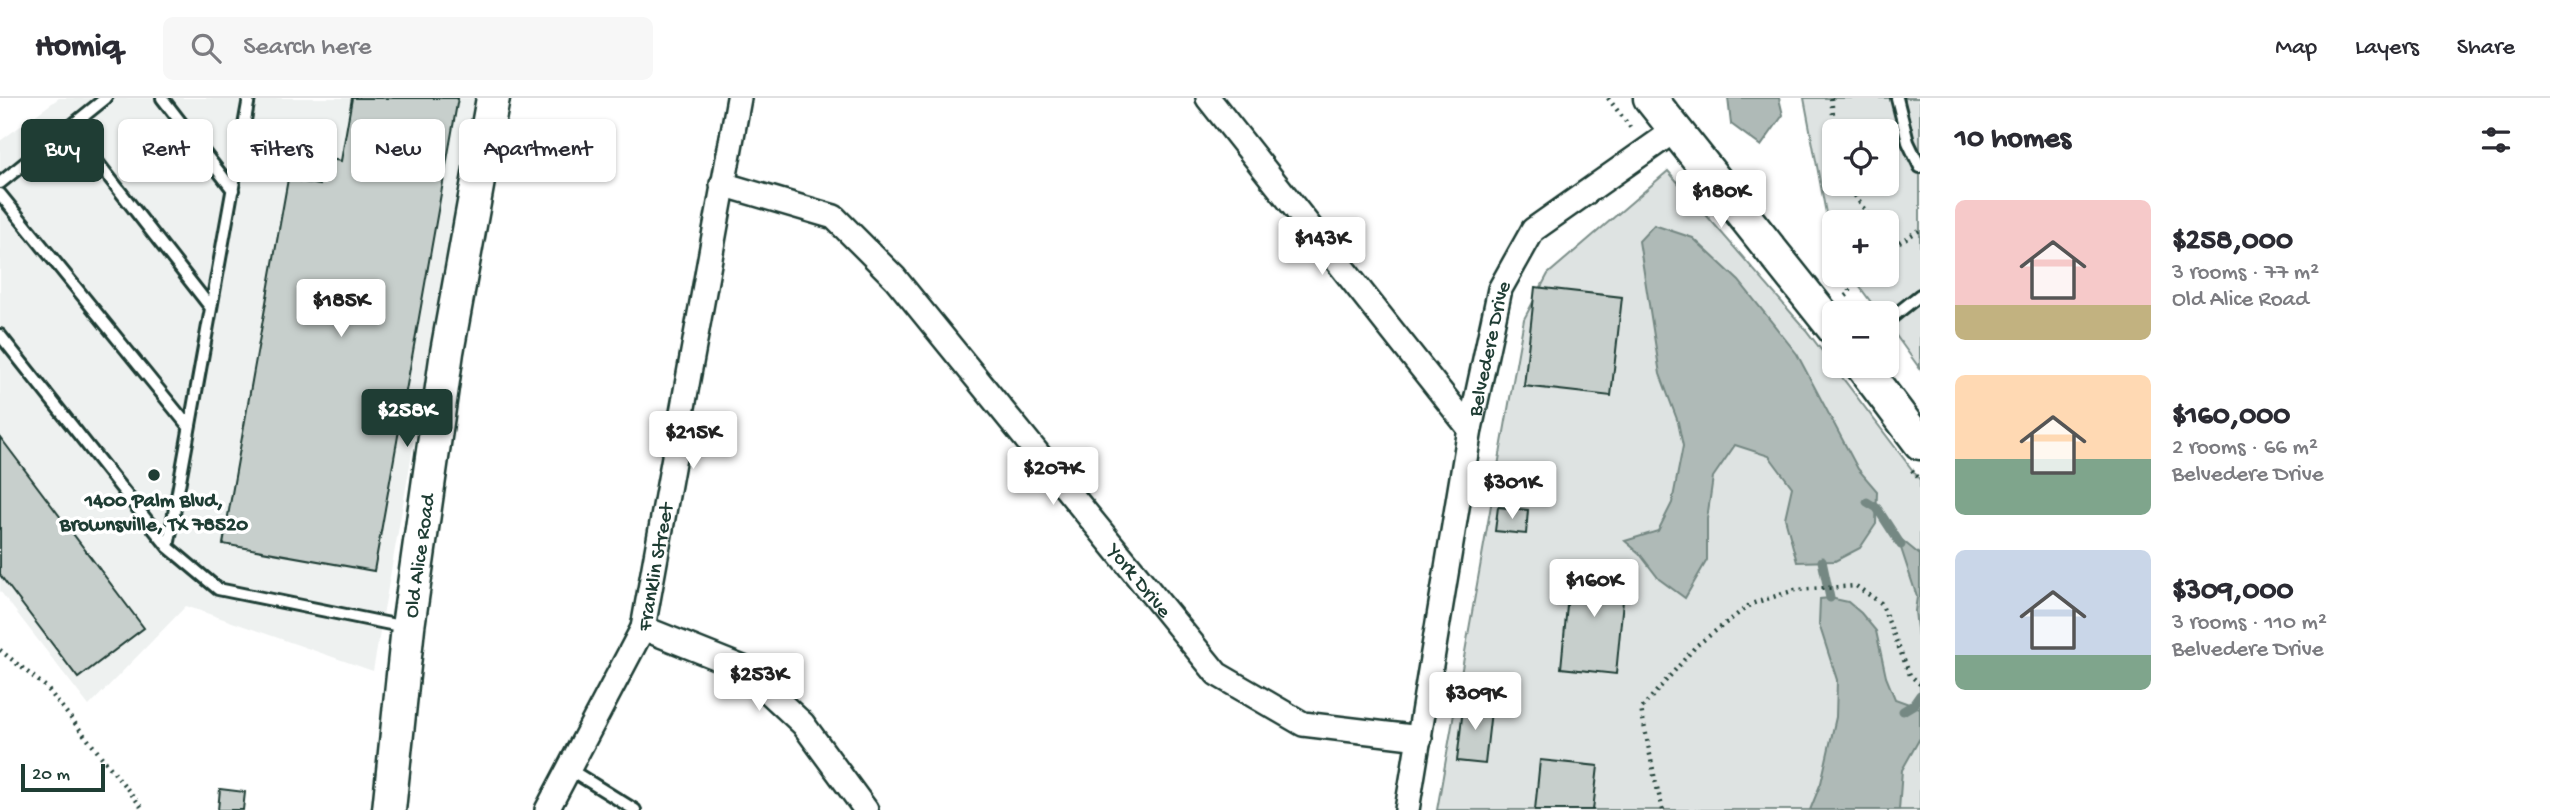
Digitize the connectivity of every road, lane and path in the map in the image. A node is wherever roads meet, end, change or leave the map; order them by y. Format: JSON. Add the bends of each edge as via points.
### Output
{"nodes":[{"id":1,"x":106,"y":98,"type":"edge"},
{"id":2,"x":162,"y":98,"type":"edge"},
{"id":3,"x":249,"y":98,"type":"edge"},
{"id":4,"x":493,"y":98,"type":"edge"},
{"id":5,"x":739,"y":98,"type":"edge"},
{"id":6,"x":1208,"y":98,"type":"edge"},
{"id":7,"x":1650,"y":98,"type":"edge"},
{"id":8,"x":1831,"y":98,"type":"edge"},
{"id":9,"x":1897,"y":98,"type":"edge"},
{"id":10,"x":80,"y":119,"type":"edge"},
{"id":11,"x":1834,"y":119,"type":"edge"},
{"id":12,"x":1675,"y":130,"type":"junction"},
{"id":13,"x":21,"y":166,"type":"edge"},
{"id":14,"x":1920,"y":167,"type":"edge"},
{"id":15,"x":104,"y":171,"type":"edge"},
{"id":16,"x":0,"y":183,"type":"edge"},
{"id":17,"x":722,"y":184,"type":"junction"},
{"id":18,"x":233,"y":190,"type":"junction"},
{"id":19,"x":0,"y":194,"type":"edge"},
{"id":20,"x":1920,"y":230,"type":"edge"},
{"id":21,"x":1899,"y":242,"type":"edge"},
{"id":22,"x":1920,"y":295,"type":"edge"},
{"id":23,"x":211,"y":308,"type":"junction"},
{"id":24,"x":1899,"y":312,"type":"edge"},
{"id":25,"x":1822,"y":314,"type":"edge"},
{"id":26,"x":0,"y":335,"type":"edge"},
{"id":27,"x":1871,"y":378,"type":"edge"},
{"id":28,"x":190,"y":427,"type":"junction"},
{"id":29,"x":1470,"y":429,"type":"junction"},
{"id":30,"x":1920,"y":443,"type":"edge"},
{"id":31,"x":168,"y":547,"type":"junction"},
{"id":32,"x":408,"y":627,"type":"junction"},
{"id":33,"x":643,"y":628,"type":"junction"},
{"id":34,"x":0,"y":650,"type":"edge"},
{"id":35,"x":1920,"y":684,"type":"edge"},
{"id":36,"x":1420,"y":738,"type":"junction"},
{"id":37,"x":569,"y":769,"type":"junction"},
{"id":38,"x":145,"y":810,"type":"edge"},
{"id":39,"x":389,"y":810,"type":"edge"},
{"id":40,"x":547,"y":810,"type":"edge"},
{"id":41,"x":635,"y":810,"type":"edge"},
{"id":42,"x":866,"y":810,"type":"edge"},
{"id":43,"x":1407,"y":810,"type":"edge"},
{"id":44,"x":1663,"y":810,"type":"edge"}],
"edges":[{"from":1,"to":10,"type":"lane"},
{"from":2,"to":18,"type":"lane"},
{"from":3,"to":18,"type":"lane"},
{"from":4,"to":32,"type":"main road","name":"Old Alice Road","via":[[447,352]]},
{"from":5,"to":17,"type":"street","name":"Franklin Street"},
{"from":6,"to":29,"type":"street"},
{"from":7,"to":12,"type":"main road"},
{"from":8,"to":11,"type":"path"},
{"from":9,"to":14,"type":"lane"},
{"from":12,"to":25,"type":"main road"},
{"from":12,"to":29,"type":"street","name":"Belvedere Drive","via":[[1534,230],[1500,289]]},
{"from":13,"to":16,"type":"lane"},
{"from":15,"to":23,"type":"lane"},
{"from":17,"to":33,"type":"street","name":"Franklin Street"},
{"from":17,"to":36,"type":"street","name":"York Drive","via":[[834,217],[895,278],[1217,674],[1303,724]]},
{"from":18,"to":23,"type":"lane"},
{"from":19,"to":28,"type":"lane"},
{"from":20,"to":21,"type":"path"},
{"from":22,"to":24,"type":"lane"},
{"from":23,"to":28,"type":"lane"},
{"from":26,"to":31,"type":"lane"},
{"from":27,"to":30,"type":"main road"},
{"from":28,"to":31,"type":"lane"},
{"from":29,"to":36,"type":"street","name":"Belvedere Drive"},
{"from":31,"to":32,"type":"lane","via":[[218,589]]},
{"from":32,"to":39,"type":"main road","name":"Old Alice Road"},
{"from":33,"to":37,"type":"street","name":"Franklin Street"},
{"from":33,"to":42,"type":"street","via":[[743,667],[803,724]]},
{"from":34,"to":38,"type":"path","via":[[46,687]]},
{"from":35,"to":44,"type":"path","via":[[1910,675],[1881,603],[1856,586],[1795,590],[1751,604],[1697,645],[1641,709]]},
{"from":36,"to":43,"type":"street","name":"Belvedere Drive"},
{"from":37,"to":40,"type":"street","name":"Franklin Street"},
{"from":37,"to":41,"type":"lane"}]}
